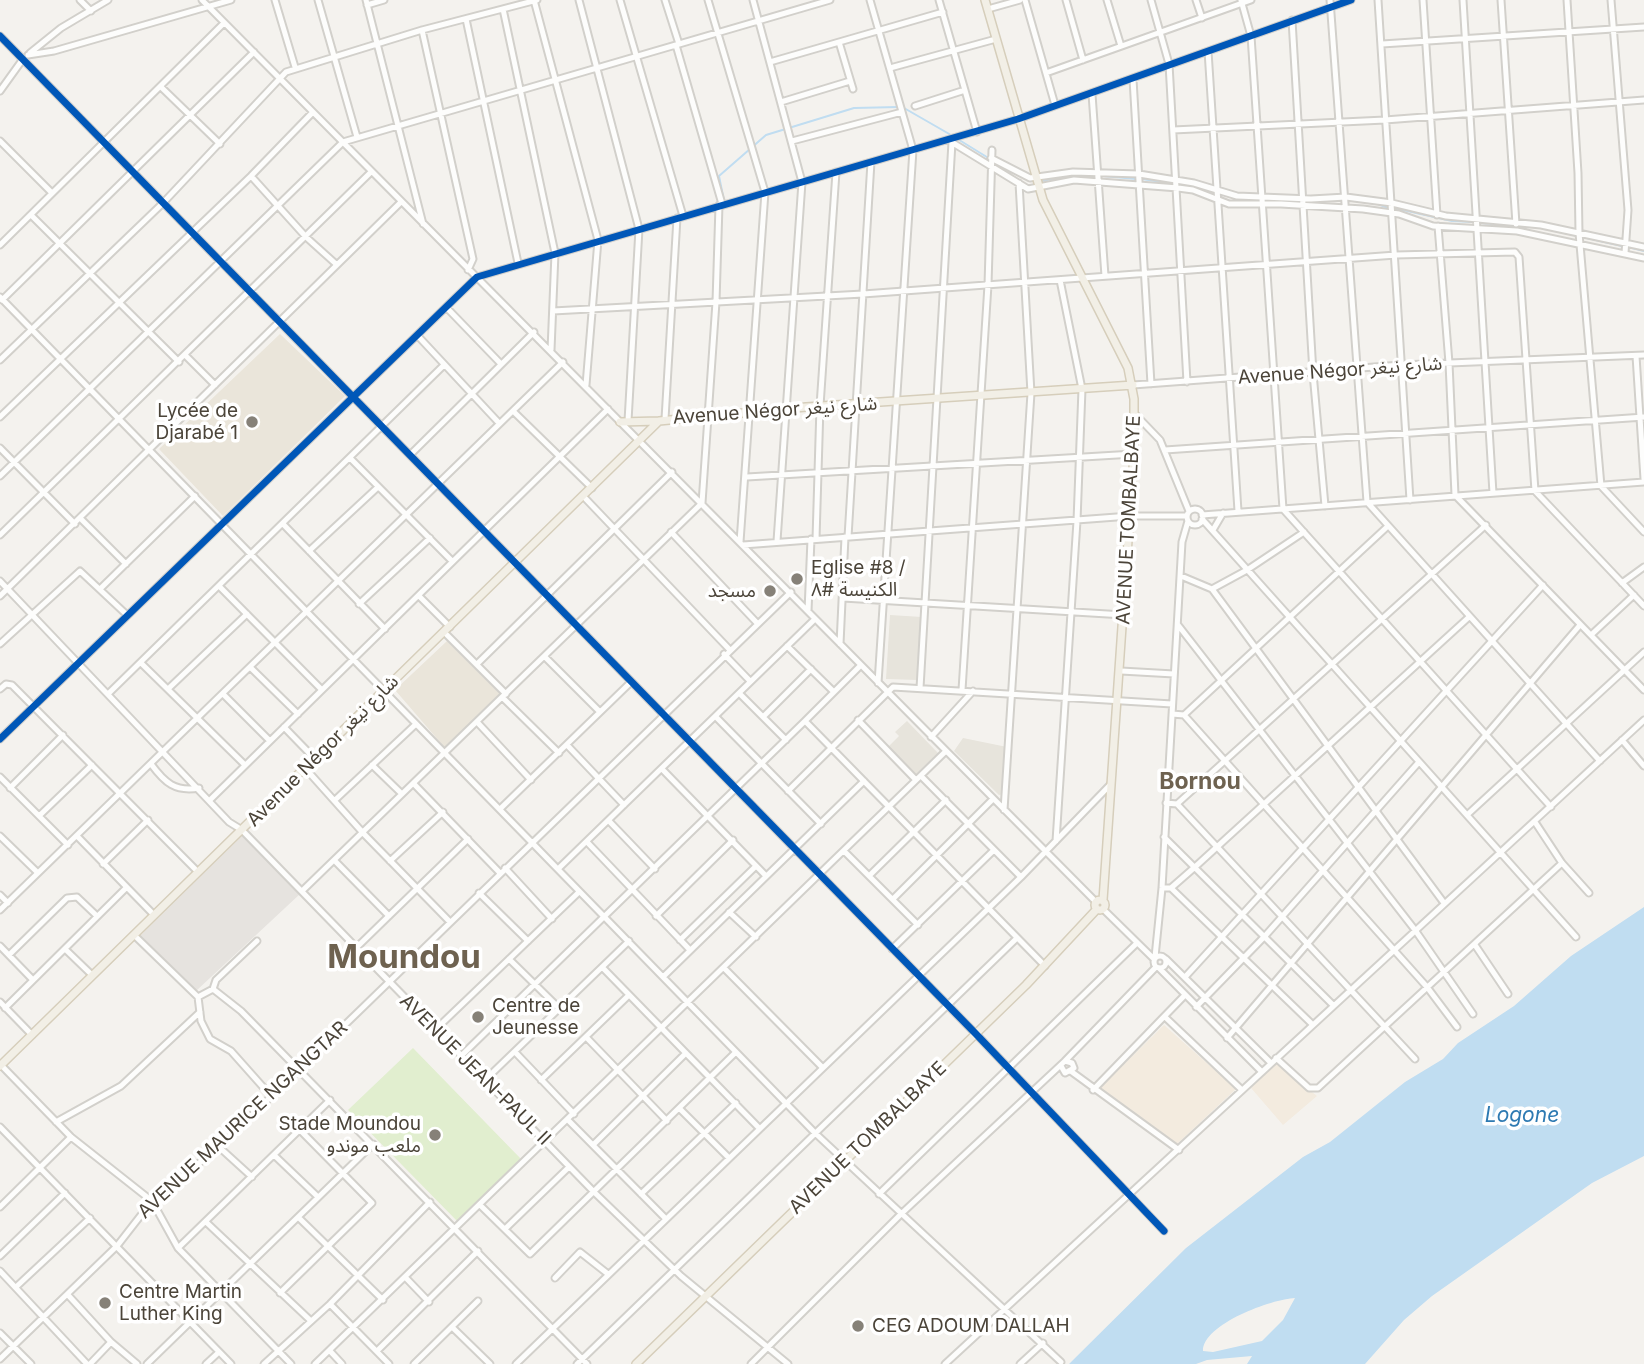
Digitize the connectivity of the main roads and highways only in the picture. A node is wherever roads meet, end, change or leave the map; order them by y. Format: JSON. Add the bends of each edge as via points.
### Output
{"nodes":[{"id":1,"x":985,"y":0,"type":"edge"},
{"id":2,"x":1133,"y":385,"type":"junction"},
{"id":3,"x":662,"y":420,"type":"junction"},
{"id":4,"x":624,"y":421,"type":"road end"},
{"id":5,"x":0,"y":1065,"type":"edge"},
{"id":6,"x":636,"y":1364,"type":"edge"}],
"edges":[{"from":1,"to":2,"type":"main road","name":"AVENUE TOMBALBAYE","via":[[1037,181]]},
{"from":2,"to":3,"type":"main road","name":"Avenue Négor شارع نيغر"},
{"from":2,"to":6,"type":"main road","name":"AVENUE TOMBALBAYE","via":[[1135,454],[1100,905],[1045,966]]},
{"from":3,"to":4,"type":"main road"},
{"from":3,"to":5,"type":"main road","name":"Avenue Négor شارع نيغر"}]}
